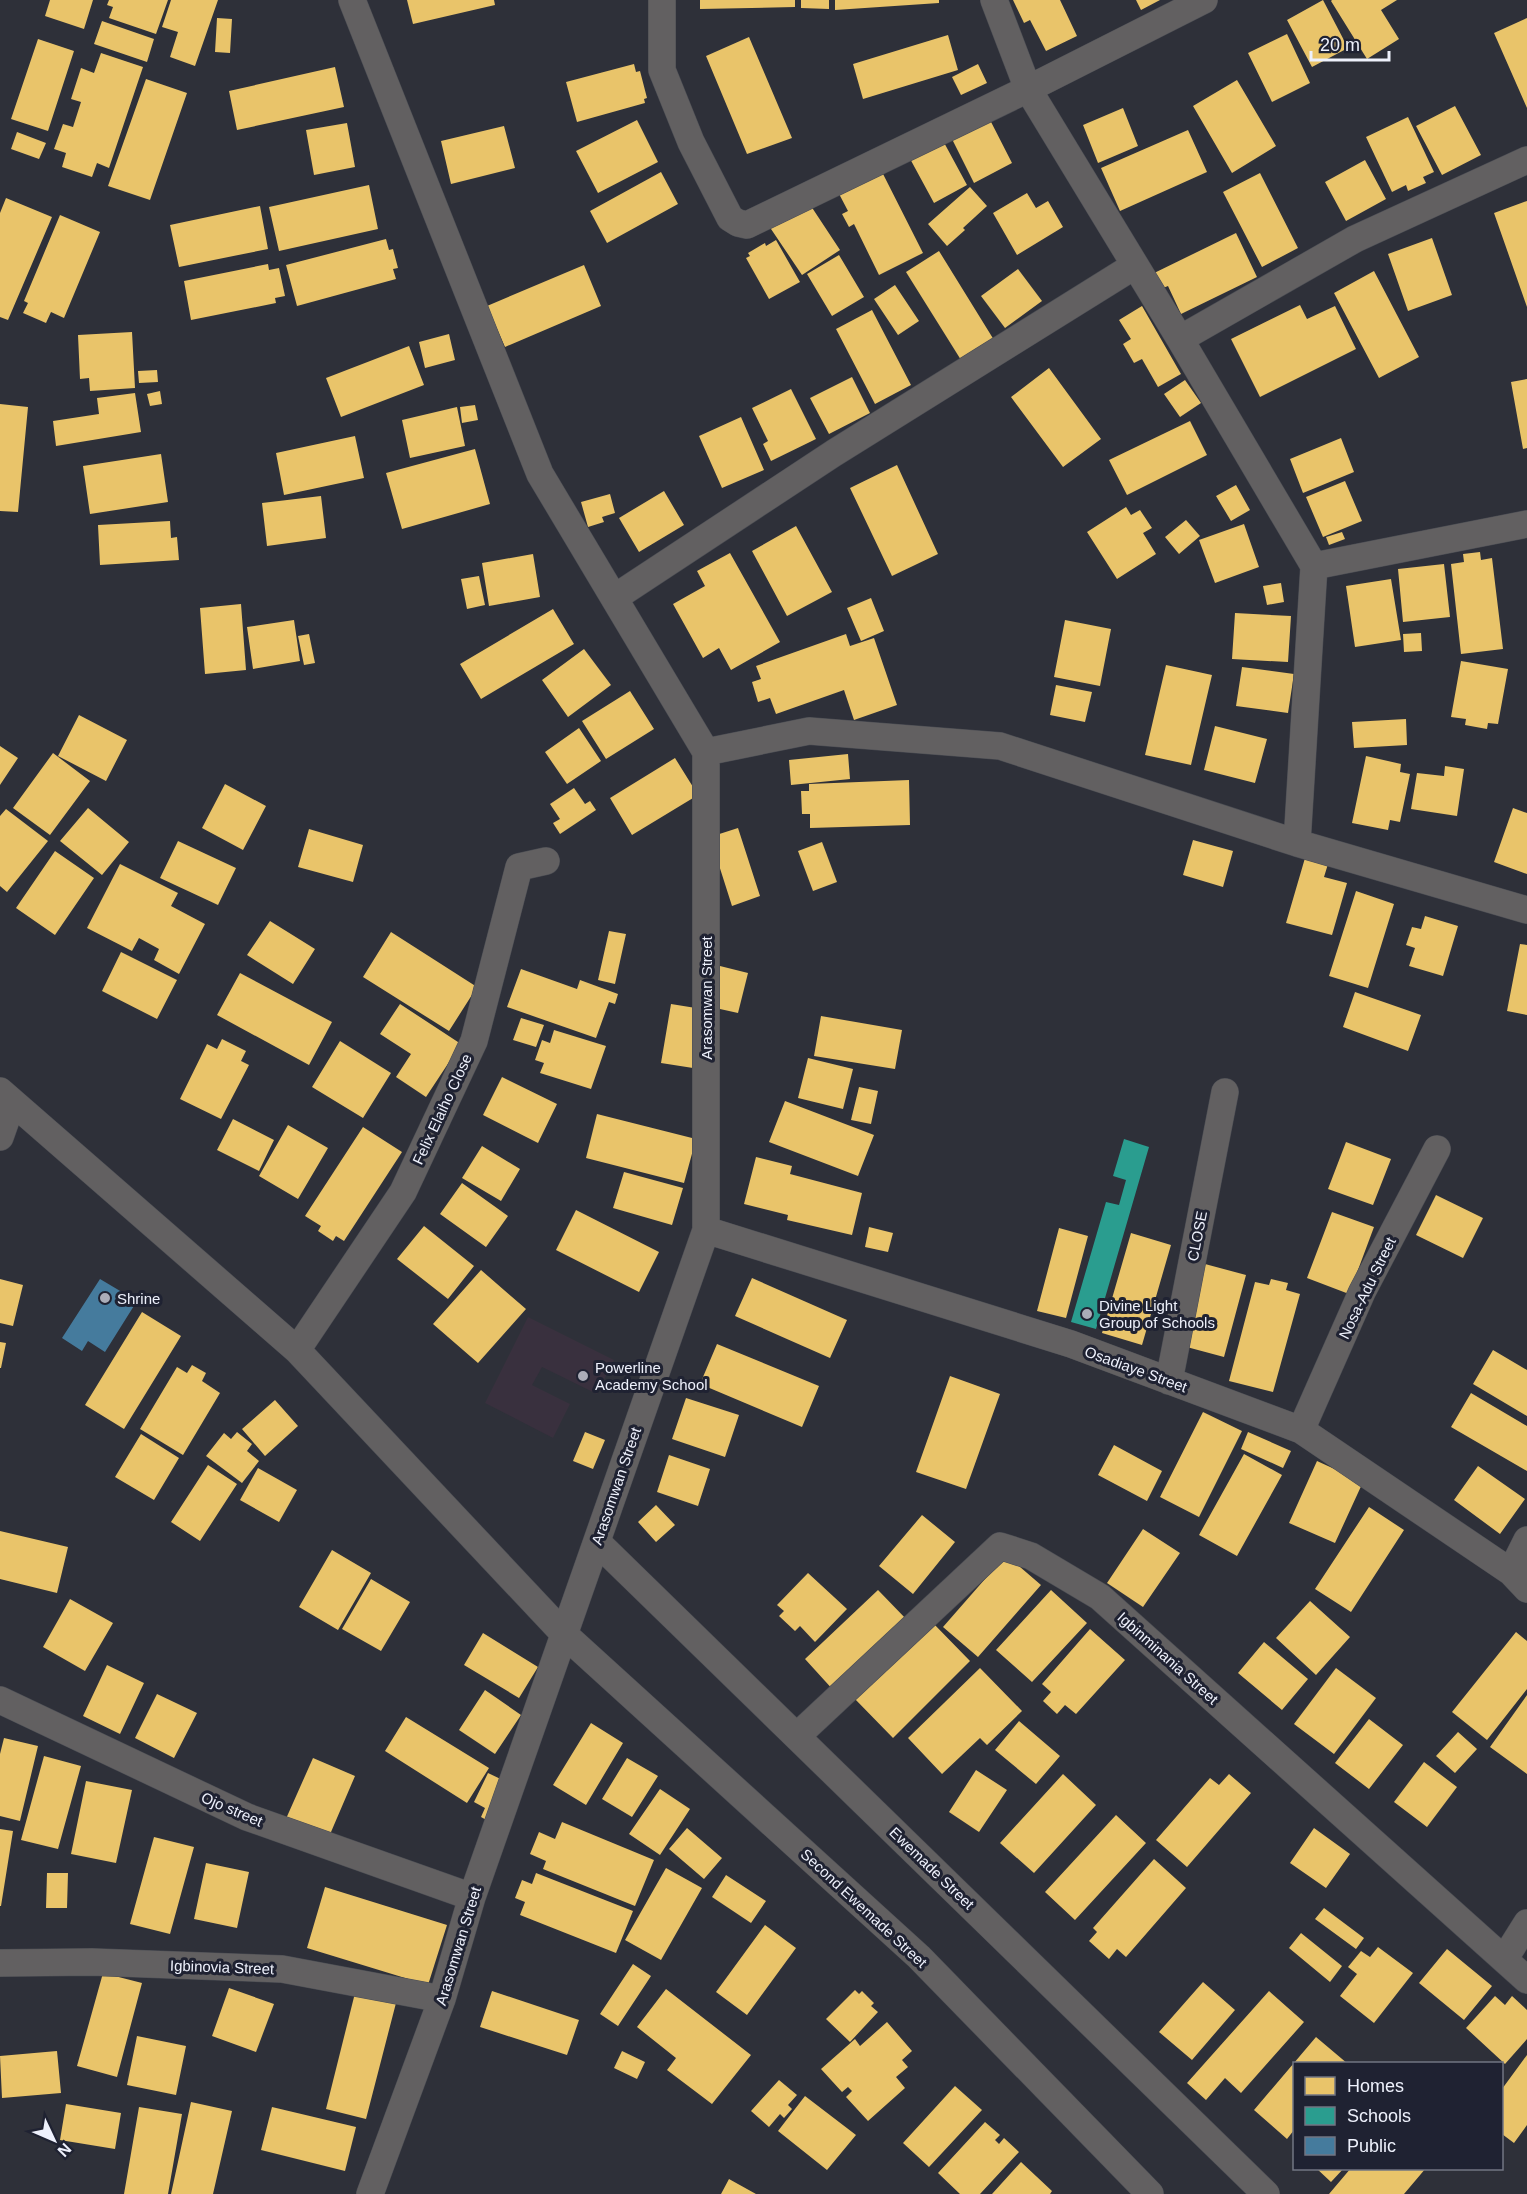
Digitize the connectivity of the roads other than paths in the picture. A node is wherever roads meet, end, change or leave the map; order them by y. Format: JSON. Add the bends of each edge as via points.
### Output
{"nodes":[{"id":1,"x":352,"y":0,"type":"edge"},
{"id":2,"x":662,"y":0,"type":"edge"},
{"id":3,"x":994,"y":0,"type":"edge"},
{"id":4,"x":1204,"y":0,"type":"edge"},
{"id":5,"x":1028,"y":89,"type":"junction"},
{"id":6,"x":1527,"y":160,"type":"edge"},
{"id":7,"x":1134,"y":266,"type":"junction"},
{"id":8,"x":1180,"y":339,"type":"junction"},
{"id":9,"x":1527,"y":525,"type":"edge"},
{"id":10,"x":1314,"y":566,"type":"junction"},
{"id":11,"x":614,"y":598,"type":"junction"},
{"id":12,"x":706,"y":752,"type":"junction"},
{"id":13,"x":1297,"y":843,"type":"junction"},
{"id":14,"x":546,"y":861,"type":"dead end"},
{"id":15,"x":1527,"y":910,"type":"edge"},
{"id":16,"x":1225,"y":1092,"type":"dead end"},
{"id":17,"x":6,"y":1097,"type":"edge"},
{"id":18,"x":0,"y":1137,"type":"edge"},
{"id":19,"x":1437,"y":1149,"type":"dead end"},
{"id":20,"x":705,"y":1230,"type":"junction"},
{"id":21,"x":297,"y":1350,"type":"junction"},
{"id":22,"x":1169,"y":1381,"type":"junction"},
{"id":23,"x":1301,"y":1430,"type":"junction"},
{"id":24,"x":1527,"y":1540,"type":"edge"},
{"id":25,"x":597,"y":1542,"type":"junction"},
{"id":26,"x":1519,"y":1580,"type":"edge"},
{"id":27,"x":565,"y":1635,"type":"junction"},
{"id":28,"x":0,"y":1700,"type":"edge"},
{"id":29,"x":796,"y":1736,"type":"junction"},
{"id":30,"x":472,"y":1898,"type":"junction"},
{"id":31,"x":1527,"y":1923,"type":"edge"},
{"id":32,"x":1505,"y":1958,"type":"junction"},
{"id":33,"x":0,"y":1963,"type":"edge"},
{"id":34,"x":1527,"y":1980,"type":"edge"},
{"id":35,"x":442,"y":1999,"type":"junction"},
{"id":36,"x":370,"y":2194,"type":"edge"},
{"id":37,"x":1150,"y":2194,"type":"edge"},
{"id":38,"x":1266,"y":2194,"type":"edge"}],
"edges":[{"from":1,"to":11,"type":"street","via":[[540,474]]},
{"from":2,"to":5,"type":"street","via":[[662,70],[691,141],[730,218],[738,223],[747,225]]},
{"from":3,"to":5,"type":"street"},
{"from":4,"to":5,"type":"street"},
{"from":5,"to":7,"type":"street"},
{"from":6,"to":8,"type":"street","via":[[1355,239]]},
{"from":7,"to":8,"type":"street"},
{"from":7,"to":11,"type":"street","via":[[834,453]]},
{"from":8,"to":10,"type":"street"},
{"from":9,"to":10,"type":"street"},
{"from":10,"to":13,"type":"street"},
{"from":11,"to":12,"type":"street"},
{"from":12,"to":13,"type":"street","via":[[809,731],[1000,746]]},
{"from":12,"to":20,"type":"street","name":"Arasomwan Street"},
{"from":13,"to":15,"type":"street"},
{"from":14,"to":21,"type":"street","name":"Felix Elaiho Close","via":[[519,867],[474,1041],[403,1192]]},
{"from":16,"to":22,"type":"street","name":"CLOSE"},
{"from":17,"to":18,"type":"street"},
{"from":17,"to":21,"type":"street","name":"Second Ewemade Street"},
{"from":19,"to":23,"type":"street","name":"Nosa-Adu Street","via":[[1362,1292]]},
{"from":20,"to":22,"type":"street","name":"Osadiaye Street","via":[[1071,1344]]},
{"from":20,"to":25,"type":"street","name":"Arasomwan Street"},
{"from":21,"to":27,"type":"street","name":"Second Ewemade Street"},
{"from":22,"to":23,"type":"street","name":"Osadiaye Street"},
{"from":23,"to":26,"type":"street","name":"Osadiaye Street"},
{"from":24,"to":26,"type":"street"},
{"from":25,"to":27,"type":"street","name":"Arasomwan Street"},
{"from":25,"to":29,"type":"street","name":"Ewemade Street"},
{"from":27,"to":30,"type":"street","name":"Arasomwan Street"},
{"from":27,"to":37,"type":"street","name":"Second Ewemade Street","via":[[919,1957]]},
{"from":28,"to":30,"type":"street","name":"Ojo street","via":[[247,1817]]},
{"from":29,"to":32,"type":"street","name":"Igbinminania Street","via":[[1000,1546],[1031,1556],[1100,1597]]},
{"from":29,"to":38,"type":"street","name":"Ewemade Street"},
{"from":30,"to":35,"type":"street","name":"Arasomwan Street"},
{"from":31,"to":32,"type":"street"},
{"from":32,"to":34,"type":"street","name":"Igbinminania Street"},
{"from":33,"to":35,"type":"street","name":"Igbinovia Street","via":[[282,1969]]},
{"from":35,"to":36,"type":"street","name":"Arasomwan Street"}]}
